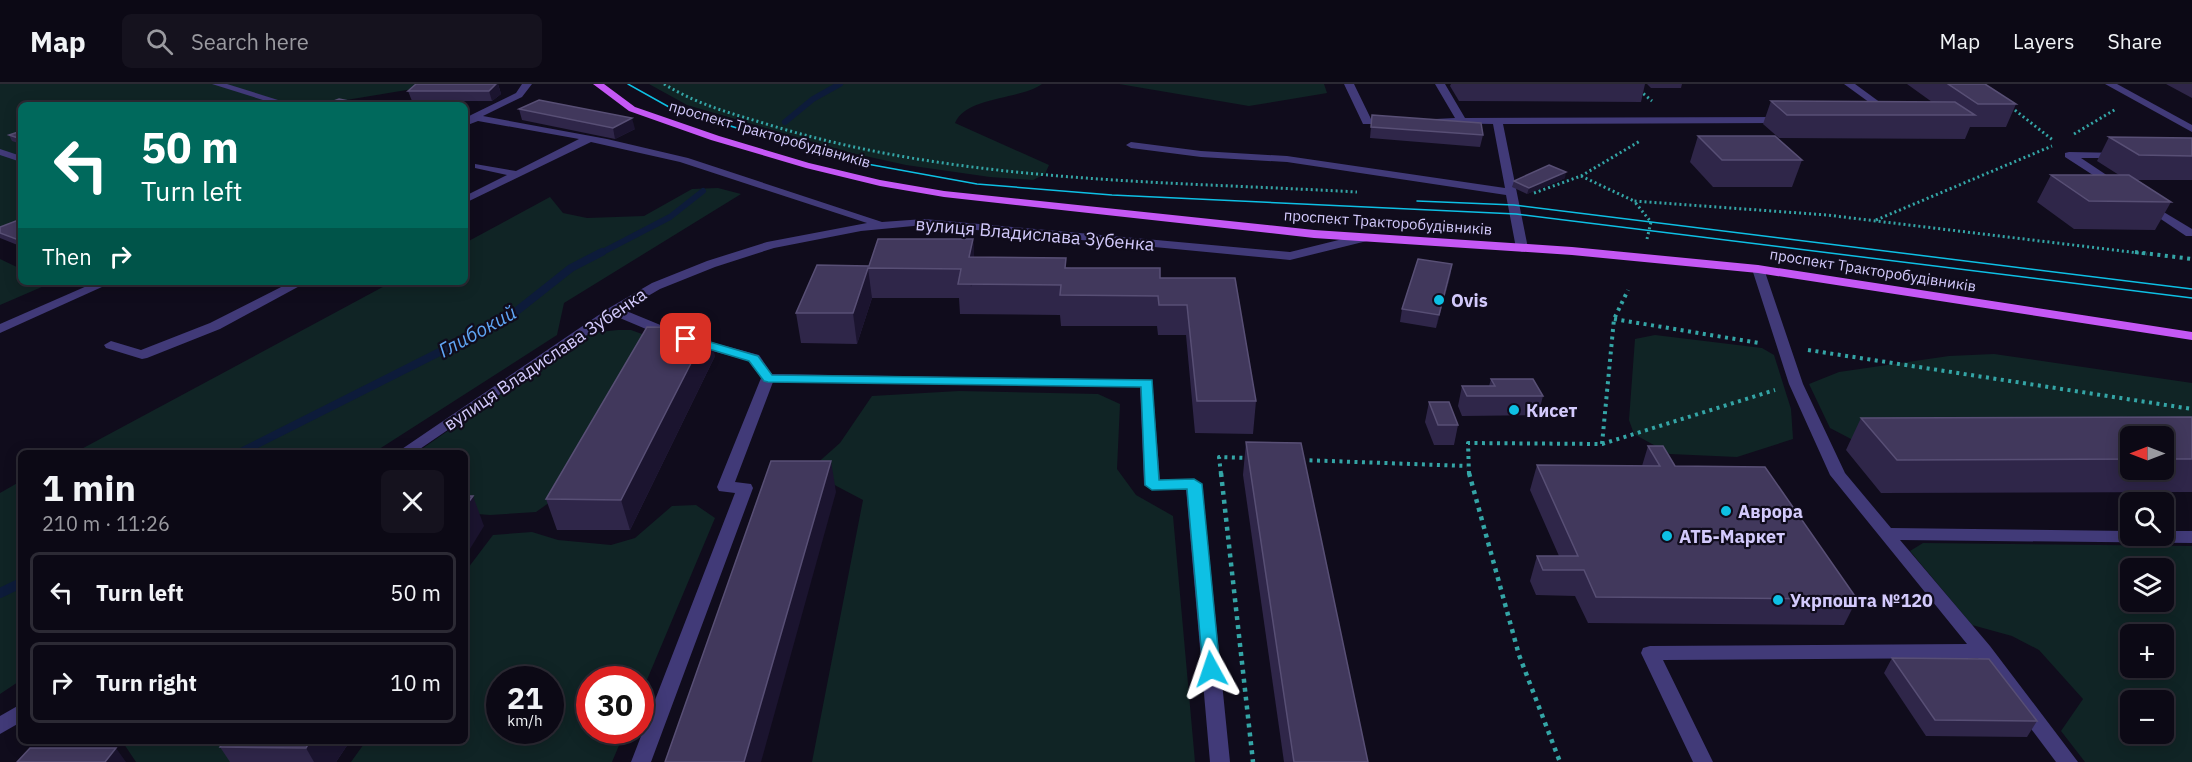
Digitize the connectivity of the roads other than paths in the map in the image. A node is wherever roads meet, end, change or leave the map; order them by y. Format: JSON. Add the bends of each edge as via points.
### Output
{"nodes":[{"id":1,"x":217,"y":84,"type":"edge"},
{"id":2,"x":527,"y":84,"type":"edge"},
{"id":3,"x":598,"y":84,"type":"edge"},
{"id":4,"x":1349,"y":84,"type":"edge"},
{"id":5,"x":1440,"y":84,"type":"edge"},
{"id":6,"x":1849,"y":84,"type":"edge"},
{"id":7,"x":2110,"y":84,"type":"edge"},
{"id":8,"x":279,"y":102,"type":"edge"},
{"id":9,"x":468,"y":116,"type":"edge"},
{"id":10,"x":477,"y":118,"type":"junction"},
{"id":11,"x":1793,"y":120,"type":"edge"},
{"id":12,"x":1876,"y":120,"type":"edge"},
{"id":13,"x":1462,"y":121,"type":"junction"},
{"id":14,"x":1497,"y":121,"type":"junction"},
{"id":15,"x":468,"y":122,"type":"edge"},
{"id":16,"x":1402,"y":122,"type":"edge"},
{"id":17,"x":1426,"y":122,"type":"edge"},
{"id":18,"x":2192,"y":129,"type":"edge"},
{"id":19,"x":588,"y":139,"type":"junction"},
{"id":20,"x":1131,"y":146,"type":"dead end"},
{"id":21,"x":0,"y":152,"type":"edge"},
{"id":22,"x":2136,"y":155,"type":"edge"},
{"id":23,"x":18,"y":158,"type":"edge"},
{"id":24,"x":479,"y":166,"type":"dead end"},
{"id":25,"x":516,"y":174,"type":"junction"},
{"id":26,"x":1511,"y":192,"type":"junction"},
{"id":27,"x":468,"y":198,"type":"edge"},
{"id":28,"x":886,"y":225,"type":"junction"},
{"id":29,"x":2190,"y":233,"type":"dead end"},
{"id":30,"x":1363,"y":238,"type":"junction"},
{"id":31,"x":1522,"y":248,"type":"junction"},
{"id":32,"x":1758,"y":269,"type":"junction"},
{"id":33,"x":100,"y":285,"type":"edge"},
{"id":34,"x":295,"y":285,"type":"edge"},
{"id":35,"x":614,"y":311,"type":"junction"},
{"id":36,"x":0,"y":329,"type":"edge"},
{"id":37,"x":2192,"y":336,"type":"edge"},
{"id":38,"x":111,"y":345,"type":"dead end"},
{"id":39,"x":768,"y":378,"type":"junction"},
{"id":40,"x":409,"y":450,"type":"edge"},
{"id":41,"x":1886,"y":534,"type":"junction"},
{"id":42,"x":2192,"y":537,"type":"edge"},
{"id":43,"x":1983,"y":651,"type":"junction"},
{"id":44,"x":18,"y":714,"type":"edge"},
{"id":45,"x":0,"y":726,"type":"edge"},
{"id":46,"x":641,"y":762,"type":"edge"},
{"id":47,"x":1220,"y":762,"type":"edge"},
{"id":48,"x":1703,"y":762,"type":"edge"},
{"id":49,"x":2068,"y":762,"type":"edge"}],
"edges":[{"from":1,"to":8,"type":"street"},
{"from":2,"to":10,"type":"street","via":[[519,95]]},
{"from":3,"to":30,"type":"main road","name":"проспект Тракторобудівників","via":[[632,109],[715,138],[880,183],[944,194]]},
{"from":4,"to":16,"type":"street","via":[[1367,122]]},
{"from":5,"to":13,"type":"street"},
{"from":6,"to":12,"type":"street","via":[[1900,120]]},
{"from":7,"to":18,"type":"street"},
{"from":9,"to":10,"type":"street"},
{"from":10,"to":15,"type":"street"},
{"from":10,"to":19,"type":"street"},
{"from":11,"to":14,"type":"street"},
{"from":13,"to":14,"type":"street"},
{"from":13,"to":17,"type":"street"},
{"from":14,"to":26,"type":"street"},
{"from":19,"to":25,"type":"street"},
{"from":19,"to":28,"type":"street","via":[[686,160]]},
{"from":20,"to":26,"type":"street","via":[[1287,159]]},
{"from":21,"to":23,"type":"street"},
{"from":22,"to":29,"type":"street","via":[[2069,155]]},
{"from":24,"to":25,"type":"street"},
{"from":25,"to":27,"type":"street"},
{"from":26,"to":31,"type":"street"},
{"from":28,"to":30,"type":"street","name":"вулиця Владислава Зубенка","via":[[924,222],[1290,256]]},
{"from":28,"to":35,"type":"street","name":"вулиця Владислава Зубенка","via":[[771,245],[730,257],[656,286]]},
{"from":30,"to":31,"type":"main road","name":"проспект Тракторобудівників"},
{"from":31,"to":32,"type":"main road","name":"проспект Тракторобудівників"},
{"from":32,"to":37,"type":"main road","name":"проспект Тракторобудівників"},
{"from":32,"to":41,"type":"street","via":[[1796,384],[1838,475]]},
{"from":33,"to":36,"type":"street"},
{"from":34,"to":38,"type":"street","via":[[216,326],[142,355]]},
{"from":35,"to":39,"type":"street","via":[[664,332],[754,358]]},
{"from":35,"to":40,"type":"street","name":"вулиця Владислава Зубенка"},
{"from":39,"to":46,"type":"street","via":[[725,487],[745,488]]},
{"from":39,"to":47,"type":"street","via":[[1147,383],[1152,485],[1194,484]]},
{"from":41,"to":42,"type":"street"},
{"from":41,"to":43,"type":"street"},
{"from":43,"to":48,"type":"street","via":[[1650,653]]},
{"from":43,"to":49,"type":"street"},
{"from":44,"to":45,"type":"street"}]}
